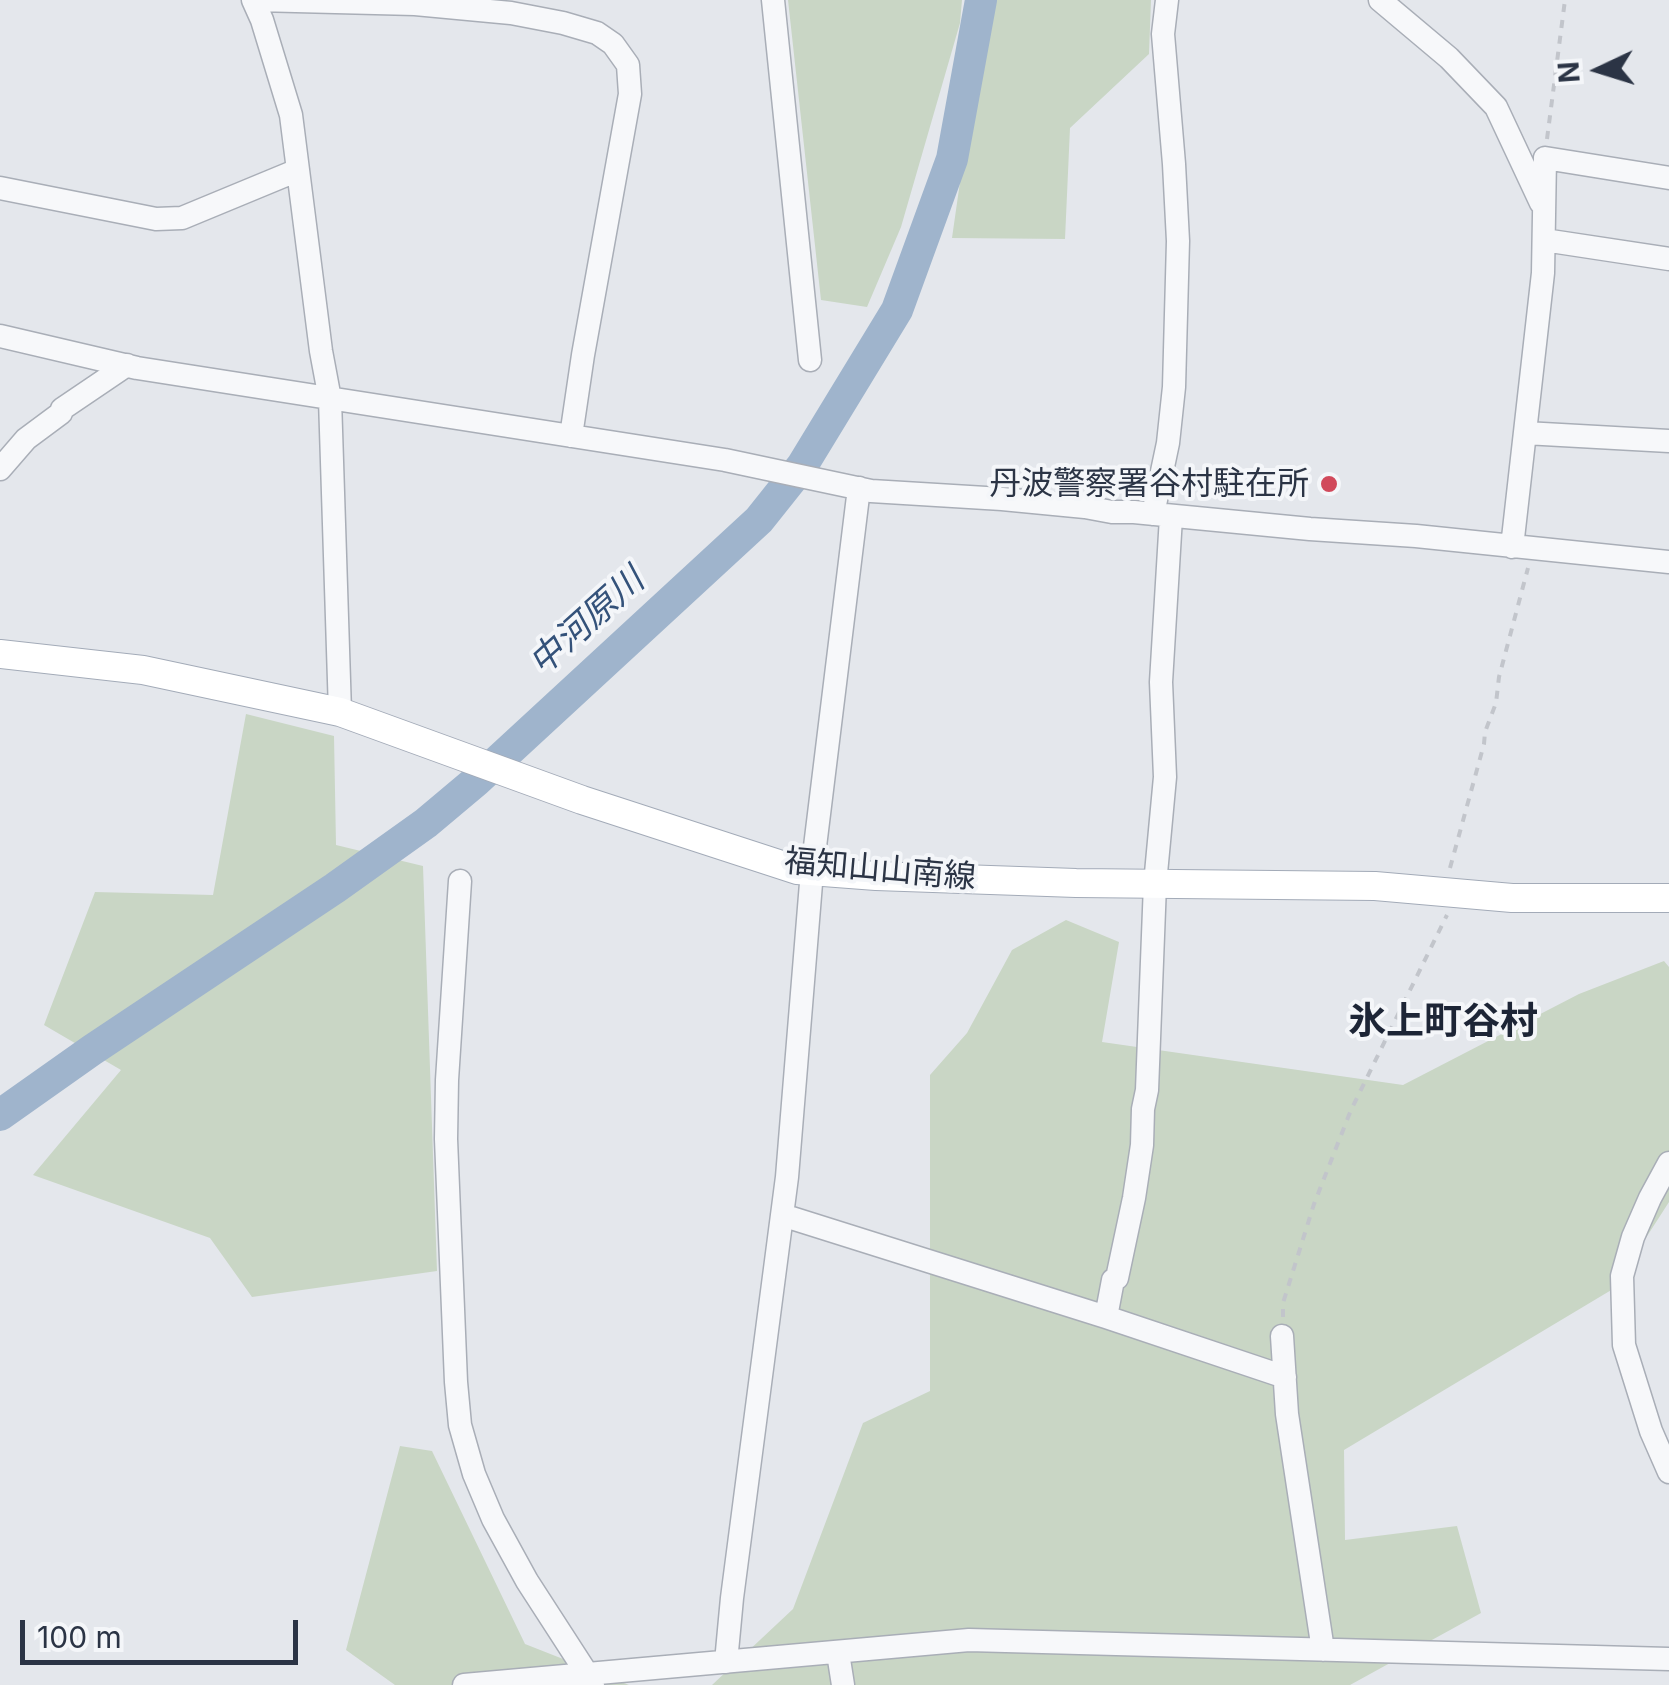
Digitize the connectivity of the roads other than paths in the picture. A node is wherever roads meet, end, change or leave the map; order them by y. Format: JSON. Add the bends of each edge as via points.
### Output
{"nodes":[{"id":1,"x":255,"y":0,"type":"edge"},
{"id":2,"x":288,"y":0,"type":"edge"},
{"id":3,"x":774,"y":0,"type":"edge"},
{"id":4,"x":1167,"y":0,"type":"edge"},
{"id":5,"x":1380,"y":0,"type":"edge"},
{"id":6,"x":298,"y":170,"type":"junction"},
{"id":7,"x":1669,"y":178,"type":"edge"},
{"id":8,"x":0,"y":188,"type":"edge"},
{"id":9,"x":1544,"y":210,"type":"junction"},
{"id":10,"x":1544,"y":240,"type":"junction"},
{"id":11,"x":1669,"y":259,"type":"edge"},
{"id":12,"x":0,"y":336,"type":"edge"},
{"id":13,"x":810,"y":360,"type":"dead end"},
{"id":14,"x":127,"y":365,"type":"junction"},
{"id":15,"x":330,"y":399,"type":"junction"},
{"id":16,"x":1526,"y":433,"type":"junction"},
{"id":17,"x":571,"y":436,"type":"junction"},
{"id":18,"x":1669,"y":441,"type":"edge"},
{"id":19,"x":0,"y":469,"type":"edge"},
{"id":20,"x":859,"y":488,"type":"junction"},
{"id":21,"x":1162,"y":516,"type":"junction"},
{"id":22,"x":1523,"y":548,"type":"junction"},
{"id":23,"x":1669,"y":562,"type":"edge"},
{"id":24,"x":0,"y":654,"type":"edge"},
{"id":25,"x":340,"y":712,"type":"junction"},
{"id":26,"x":812,"y":871,"type":"junction"},
{"id":27,"x":460,"y":881,"type":"dead end"},
{"id":28,"x":1155,"y":884,"type":"junction"},
{"id":29,"x":1669,"y":898,"type":"edge"},
{"id":30,"x":1669,"y":1163,"type":"edge"},
{"id":31,"x":782,"y":1215,"type":"junction"},
{"id":32,"x":1106,"y":1317,"type":"junction"},
{"id":33,"x":1282,"y":1336,"type":"road end"},
{"id":34,"x":1285,"y":1377,"type":"junction"},
{"id":35,"x":1669,"y":1472,"type":"edge"},
{"id":36,"x":1323,"y":1650,"type":"junction"},
{"id":37,"x":838,"y":1653,"type":"junction"},
{"id":38,"x":1666,"y":1653,"type":"edge"},
{"id":39,"x":726,"y":1662,"type":"junction"},
{"id":40,"x":590,"y":1679,"type":"edge"},
{"id":41,"x":464,"y":1685,"type":"edge"},
{"id":42,"x":843,"y":1685,"type":"edge"}],
"edges":[{"from":1,"to":2,"type":"street"},
{"from":1,"to":6,"type":"street","via":[[291,115]]},
{"from":2,"to":17,"type":"street","via":[[511,13],[597,33],[628,65],[630,94]]},
{"from":3,"to":13,"type":"street"},
{"from":4,"to":21,"type":"street","via":[[1163,34],[1178,241]]},
{"from":5,"to":9,"type":"street","via":[[1496,107]]},
{"from":6,"to":8,"type":"street","via":[[182,218],[156,220]]},
{"from":6,"to":15,"type":"street"},
{"from":7,"to":9,"type":"street","via":[[1544,158]]},
{"from":9,"to":10,"type":"street"},
{"from":10,"to":11,"type":"street"},
{"from":10,"to":16,"type":"street"},
{"from":12,"to":14,"type":"street"},
{"from":14,"to":15,"type":"street"},
{"from":14,"to":19,"type":"street","via":[[62,409]]},
{"from":15,"to":17,"type":"street"},
{"from":15,"to":25,"type":"street"},
{"from":16,"to":18,"type":"street"},
{"from":16,"to":22,"type":"street"},
{"from":17,"to":20,"type":"street"},
{"from":20,"to":21,"type":"street"},
{"from":20,"to":26,"type":"street"},
{"from":21,"to":22,"type":"street"},
{"from":21,"to":28,"type":"street","via":[[1165,777]]},
{"from":22,"to":23,"type":"street"},
{"from":24,"to":25,"type":"main road","name":"福知山山南線","via":[[143,670]]},
{"from":25,"to":26,"type":"main road","name":"福知山山南線","via":[[714,844]]},
{"from":26,"to":28,"type":"main road","name":"福知山山南線"},
{"from":26,"to":31,"type":"street"},
{"from":27,"to":40,"type":"street","via":[[446,1138],[460,1425],[493,1519]]},
{"from":28,"to":29,"type":"main road","name":"福知山山南線"},
{"from":28,"to":32,"type":"street","via":[[1142,1145]]},
{"from":30,"to":35,"type":"street","via":[[1622,1276],[1624,1345]]},
{"from":31,"to":32,"type":"street"},
{"from":31,"to":39,"type":"street"},
{"from":32,"to":34,"type":"street"},
{"from":33,"to":34,"type":"street"},
{"from":34,"to":36,"type":"street"},
{"from":36,"to":37,"type":"street","via":[[969,1640]]},
{"from":36,"to":38,"type":"street"},
{"from":37,"to":39,"type":"street"},
{"from":37,"to":42,"type":"street"},
{"from":39,"to":40,"type":"street"},
{"from":40,"to":41,"type":"street"}]}
